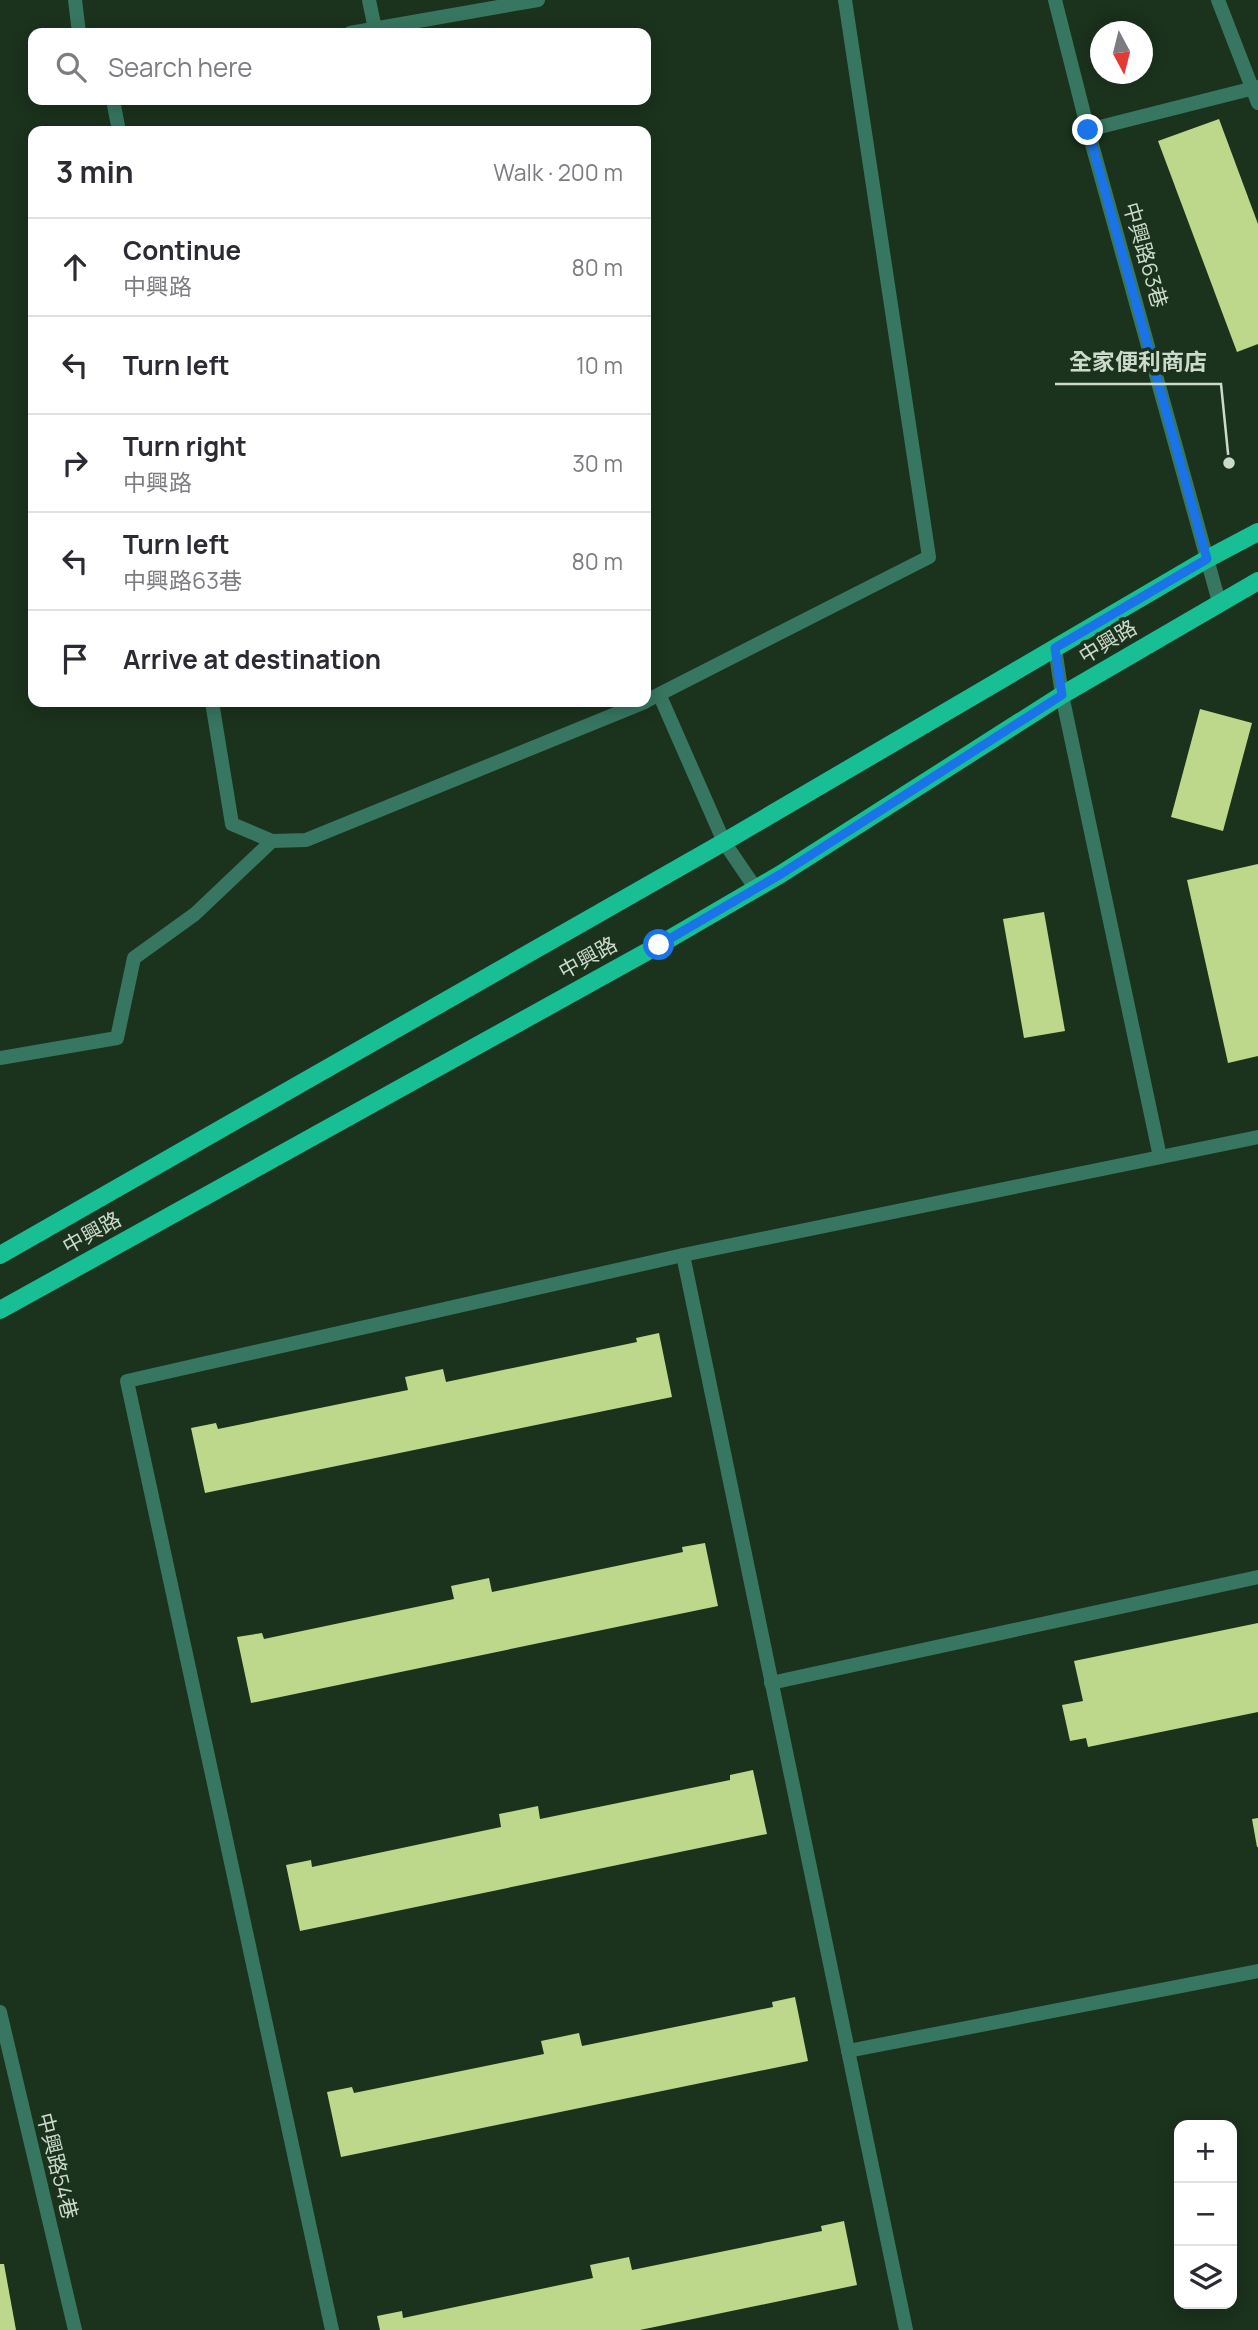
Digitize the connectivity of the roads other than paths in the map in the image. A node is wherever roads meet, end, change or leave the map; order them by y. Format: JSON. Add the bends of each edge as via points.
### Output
{"nodes":[{"id":1,"x":75,"y":0,"type":"edge"},
{"id":2,"x":369,"y":0,"type":"edge"},
{"id":3,"x":538,"y":0,"type":"edge"},
{"id":4,"x":845,"y":0,"type":"edge"},
{"id":5,"x":1055,"y":0,"type":"edge"},
{"id":6,"x":1219,"y":0,"type":"edge"},
{"id":7,"x":78,"y":28,"type":"edge"},
{"id":8,"x":374,"y":28,"type":"edge"},
{"id":9,"x":380,"y":28,"type":"edge"},
{"id":10,"x":1255,"y":88,"type":"edge"},
{"id":11,"x":1258,"y":103,"type":"edge"},
{"id":12,"x":114,"y":105,"type":"edge"},
{"id":13,"x":118,"y":126,"type":"edge"},
{"id":14,"x":1088,"y":130,"type":"junction"},
{"id":15,"x":1258,"y":532,"type":"edge"},
{"id":16,"x":1207,"y":559,"type":"junction"},
{"id":17,"x":1258,"y":581,"type":"edge"},
{"id":18,"x":1219,"y":602,"type":"junction"},
{"id":19,"x":1055,"y":648,"type":"junction"},
{"id":20,"x":1062,"y":695,"type":"junction"},
{"id":21,"x":660,"y":696,"type":"junction"},
{"id":22,"x":651,"y":700,"type":"edge"},
{"id":23,"x":213,"y":707,"type":"edge"},
{"id":24,"x":633,"y":707,"type":"edge"},
{"id":25,"x":272,"y":841,"type":"junction"},
{"id":26,"x":724,"y":842,"type":"junction"},
{"id":27,"x":756,"y":888,"type":"junction"},
{"id":28,"x":0,"y":1058,"type":"edge"},
{"id":29,"x":1258,"y":1137,"type":"edge"},
{"id":30,"x":1160,"y":1157,"type":"junction"},
{"id":31,"x":0,"y":1255,"type":"edge"},
{"id":32,"x":683,"y":1255,"type":"junction"},
{"id":33,"x":0,"y":1310,"type":"edge"},
{"id":34,"x":1258,"y":1577,"type":"edge"},
{"id":35,"x":771,"y":1683,"type":"junction"},
{"id":36,"x":1258,"y":1971,"type":"edge"},
{"id":37,"x":0,"y":2012,"type":"edge"},
{"id":38,"x":848,"y":2051,"type":"junction"},
{"id":39,"x":75,"y":2330,"type":"edge"},
{"id":40,"x":332,"y":2330,"type":"edge"},
{"id":41,"x":906,"y":2330,"type":"edge"}],
"edges":[{"from":1,"to":7,"type":"street"},
{"from":2,"to":8,"type":"street"},
{"from":3,"to":9,"type":"street"},
{"from":4,"to":21,"type":"street","via":[[929,557]]},
{"from":5,"to":14,"type":"street","name":"中興路63巷"},
{"from":6,"to":10,"type":"street"},
{"from":10,"to":11,"type":"street"},
{"from":10,"to":14,"type":"street"},
{"from":12,"to":13,"type":"street"},
{"from":14,"to":16,"type":"street","name":"中興路63巷"},
{"from":15,"to":16,"type":"main road","name":"中興路"},
{"from":16,"to":18,"type":"street","name":"中興路63巷"},
{"from":16,"to":19,"type":"main road","name":"中興路"},
{"from":17,"to":18,"type":"main road","name":"中興路"},
{"from":18,"to":20,"type":"main road","name":"中興路"},
{"from":19,"to":20,"type":"street"},
{"from":19,"to":26,"type":"main road","name":"中興路"},
{"from":20,"to":27,"type":"main road","name":"中興路"},
{"from":20,"to":30,"type":"street"},
{"from":21,"to":22,"type":"street"},
{"from":21,"to":26,"type":"street"},
{"from":23,"to":25,"type":"street","via":[[232,824]]},
{"from":24,"to":25,"type":"street","via":[[306,840]]},
{"from":25,"to":28,"type":"street","via":[[195,914],[134,958],[117,1038]]},
{"from":26,"to":27,"type":"street"},
{"from":26,"to":31,"type":"main road","name":"中興路"},
{"from":27,"to":33,"type":"main road","name":"中興路"},
{"from":29,"to":30,"type":"street"},
{"from":30,"to":32,"type":"street"},
{"from":32,"to":35,"type":"street"},
{"from":32,"to":40,"type":"street","via":[[127,1381]]},
{"from":34,"to":35,"type":"street"},
{"from":35,"to":38,"type":"street"},
{"from":36,"to":38,"type":"street"},
{"from":37,"to":39,"type":"street","name":"中興路54巷"},
{"from":38,"to":41,"type":"street"}]}
